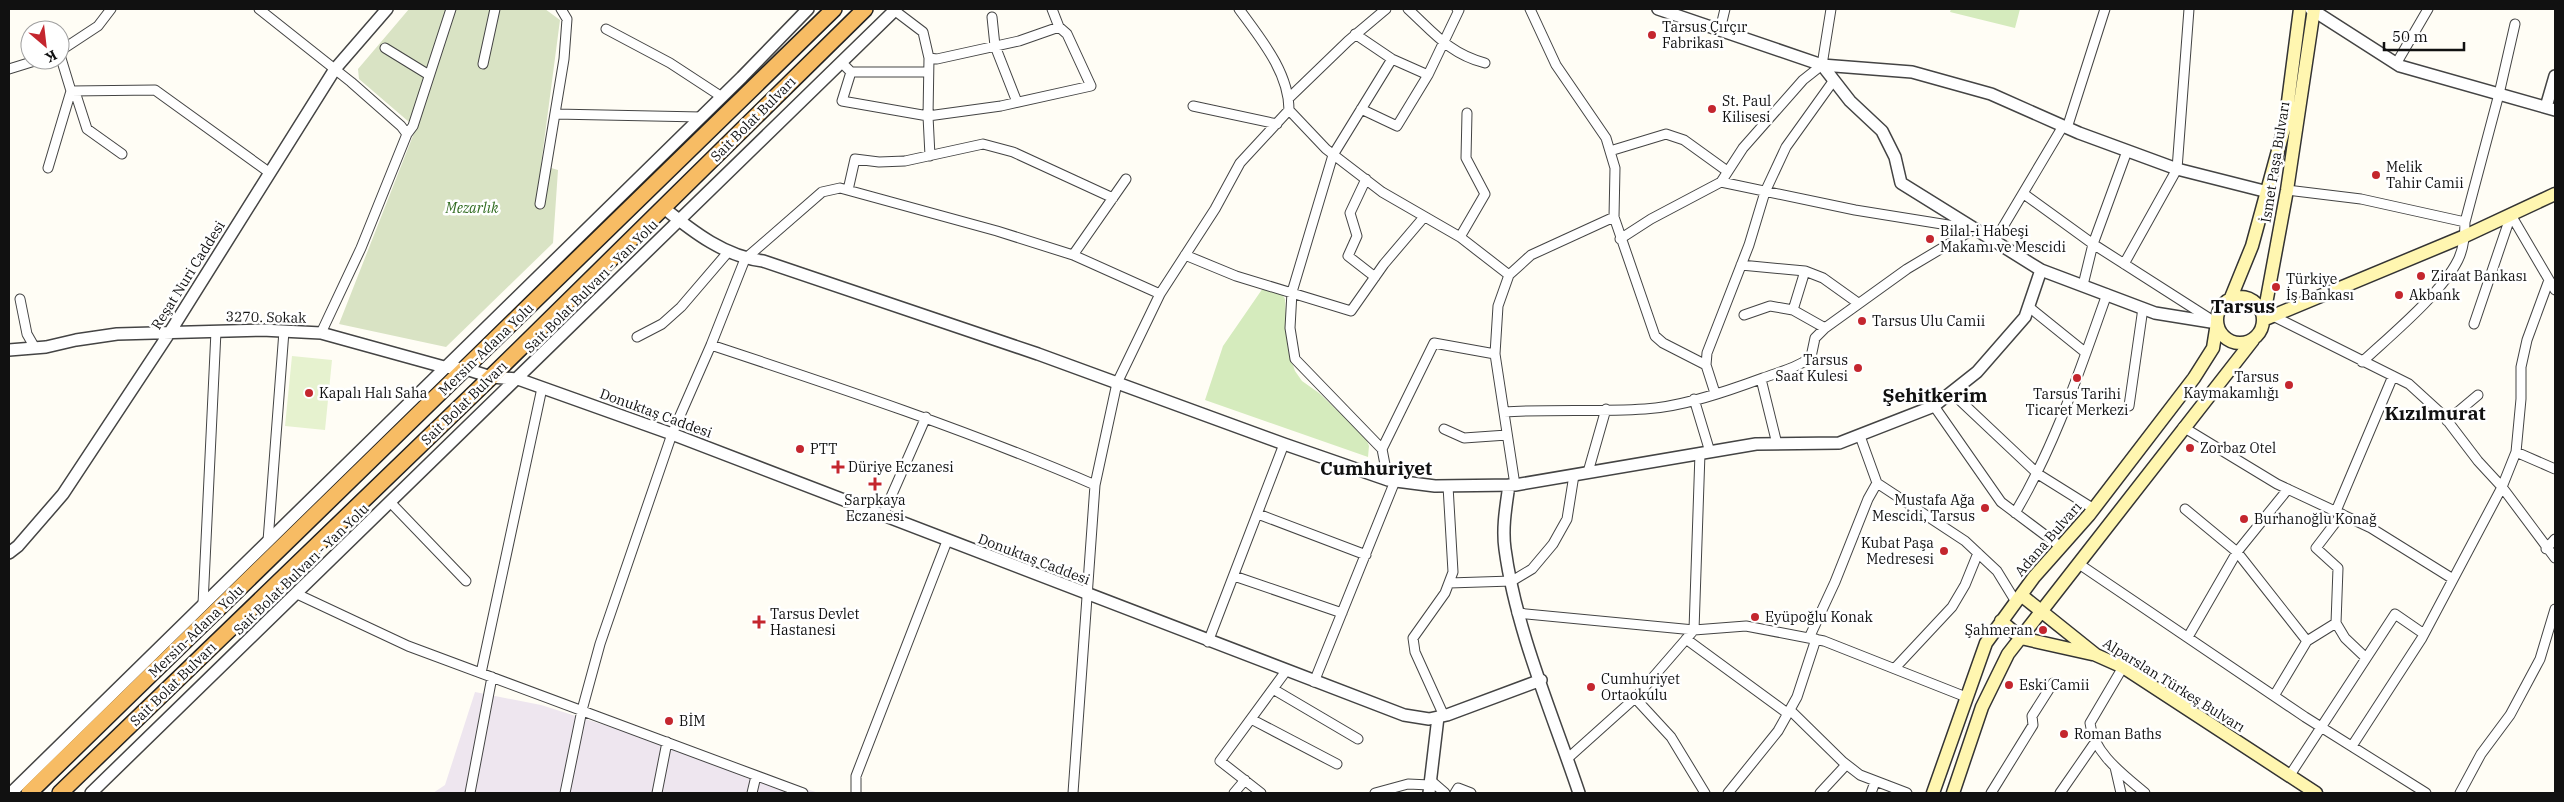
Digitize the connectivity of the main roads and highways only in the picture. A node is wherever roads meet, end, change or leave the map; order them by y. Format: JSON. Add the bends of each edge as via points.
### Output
{"nodes":[{"id":1,"x":834,"y":9,"type":"edge"},
{"id":2,"x":865,"y":9,"type":"edge"},
{"id":3,"x":2300,"y":9,"type":"edge"},
{"id":4,"x":2313,"y":9,"type":"edge"},
{"id":5,"x":2552,"y":195,"type":"edge"},
{"id":6,"x":2230,"y":300,"type":"junction"},
{"id":7,"x":2269,"y":319,"type":"junction"},
{"id":8,"x":2217,"y":323,"type":"junction"},
{"id":9,"x":2253,"y":340,"type":"junction"},
{"id":10,"x":2018,"y":598,"type":"junction"},
{"id":11,"x":2043,"y":612,"type":"junction"},
{"id":12,"x":2001,"y":621,"type":"junction"},
{"id":13,"x":2021,"y":638,"type":"junction"},
{"id":14,"x":2096,"y":654,"type":"junction"},
{"id":15,"x":29,"y":793,"type":"edge"},
{"id":16,"x":60,"y":793,"type":"edge"},
{"id":17,"x":1933,"y":793,"type":"edge"},
{"id":18,"x":1953,"y":793,"type":"edge"},
{"id":19,"x":2313,"y":793,"type":"edge"}],
"edges":[{"from":1,"to":15,"type":"highway","name":"Mersin-Adana Yolu"},
{"from":2,"to":16,"type":"highway","name":"Sait Bolat Bulvarı","via":[[491,377]]},
{"from":3,"to":6,"type":"main road","via":[[2285,125],[2252,246]]},
{"from":4,"to":7,"type":"main road","name":"İsmet Paşa Bulvarı"},
{"from":5,"to":7,"type":"main road","via":[[2465,236]]},
{"from":6,"to":7,"type":"main road","via":[[2239,297],[2253,301]]},
{"from":6,"to":8,"type":"main road","via":[[2220,308]]},
{"from":7,"to":9,"type":"main road"},
{"from":8,"to":9,"type":"main road","via":[[2230,341],[2246,343]]},
{"from":8,"to":10,"type":"main road","name":"Adana Bulvarı","via":[[2213,348],[2194,378],[2094,509]]},
{"from":9,"to":11,"type":"main road"},
{"from":10,"to":11,"type":"main road","name":"Alparslan Türkeş Bulvarı"},
{"from":10,"to":12,"type":"main road","name":"Adana Bulvarı"},
{"from":11,"to":13,"type":"main road"},
{"from":11,"to":14,"type":"main road","name":"Alparslan Türkeş Bulvarı"},
{"from":12,"to":13,"type":"main road"},
{"from":12,"to":17,"type":"main road","name":"Adana Bulvarı","via":[[1986,644]]},
{"from":13,"to":14,"type":"main road"},
{"from":13,"to":18,"type":"main road","via":[[2008,654],[1982,707]]},
{"from":14,"to":19,"type":"main road","name":"Alparslan Türkeş Bulvarı","via":[[2122,667]]}]}
